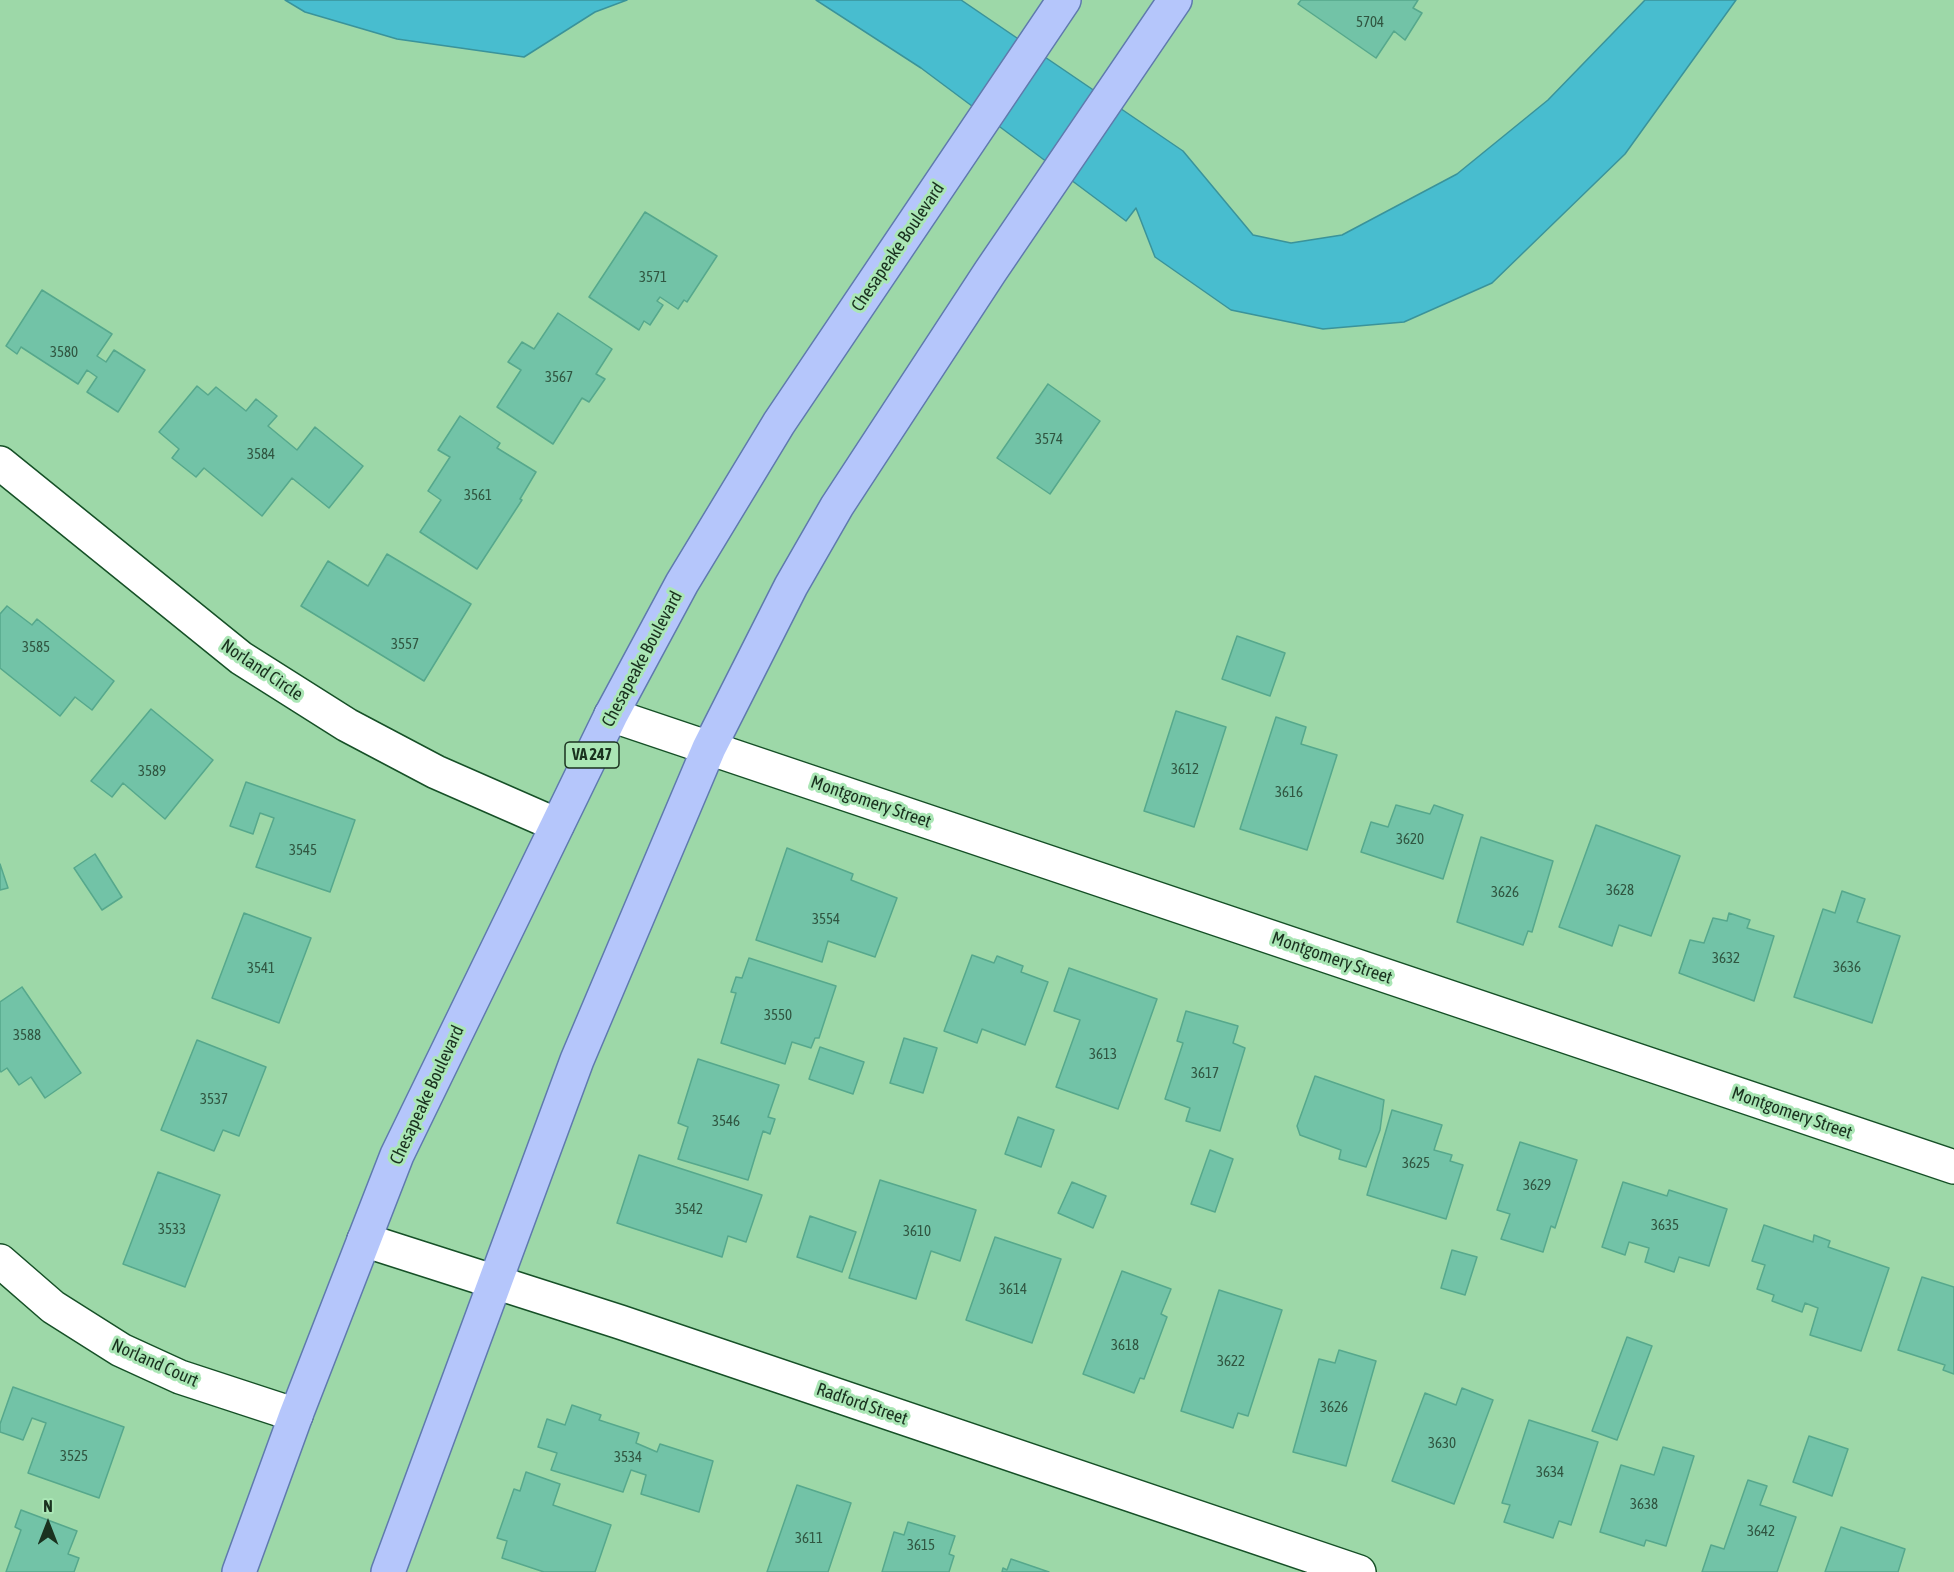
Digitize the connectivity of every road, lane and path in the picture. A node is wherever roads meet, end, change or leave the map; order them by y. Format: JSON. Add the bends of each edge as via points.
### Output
{"nodes":[{"id":1,"x":1064,"y":0,"type":"edge"},
{"id":2,"x":1175,"y":0,"type":"edge"},
{"id":3,"x":0,"y":463,"type":"edge"},
{"id":4,"x":611,"y":715,"type":"junction"},
{"id":5,"x":709,"y":748,"type":"junction"},
{"id":6,"x":557,"y":825,"type":"junction"},
{"id":7,"x":1954,"y":1167,"type":"edge"},
{"id":8,"x":364,"y":1240,"type":"junction"},
{"id":9,"x":0,"y":1261,"type":"edge"},
{"id":10,"x":494,"y":1282,"type":"junction"},
{"id":11,"x":296,"y":1415,"type":"junction"},
{"id":12,"x":239,"y":1572,"type":"edge"},
{"id":13,"x":388,"y":1572,"type":"edge"},
{"id":14,"x":1359,"y":1572,"type":"edge"}],
"edges":[{"from":1,"to":4,"type":"main road","name":"Chesapeake Boulevard","number":"VA 247","via":[[779,423],[681,584]]},
{"from":2,"to":5,"type":"main road","via":[[837,506],[791,586]]},
{"from":3,"to":6,"type":"street","name":"Norland Circle","via":[[241,658],[436,772]]},
{"from":4,"to":5,"type":"street"},
{"from":4,"to":6,"type":"main road","name":"Chesapeake Boulevard","number":"VA 247"},
{"from":5,"to":7,"type":"street","name":"Montgomery Street"},
{"from":5,"to":10,"type":"main road","via":[[577,1060]]},
{"from":6,"to":8,"type":"main road","name":"Chesapeake Boulevard","number":"VA 247","via":[[397,1155]]},
{"from":8,"to":10,"type":"street","name":"Radford Street"},
{"from":8,"to":11,"type":"main road","name":"Chesapeake Boulevard","number":"VA 247"},
{"from":9,"to":11,"type":"street","name":"Norland Court","via":[[53,1307],[121,1350],[180,1377]]},
{"from":10,"to":13,"type":"main road"},
{"from":10,"to":14,"type":"street","name":"Radford Street"},
{"from":11,"to":12,"type":"main road","name":"Chesapeake Boulevard","number":"VA 247"}]}
